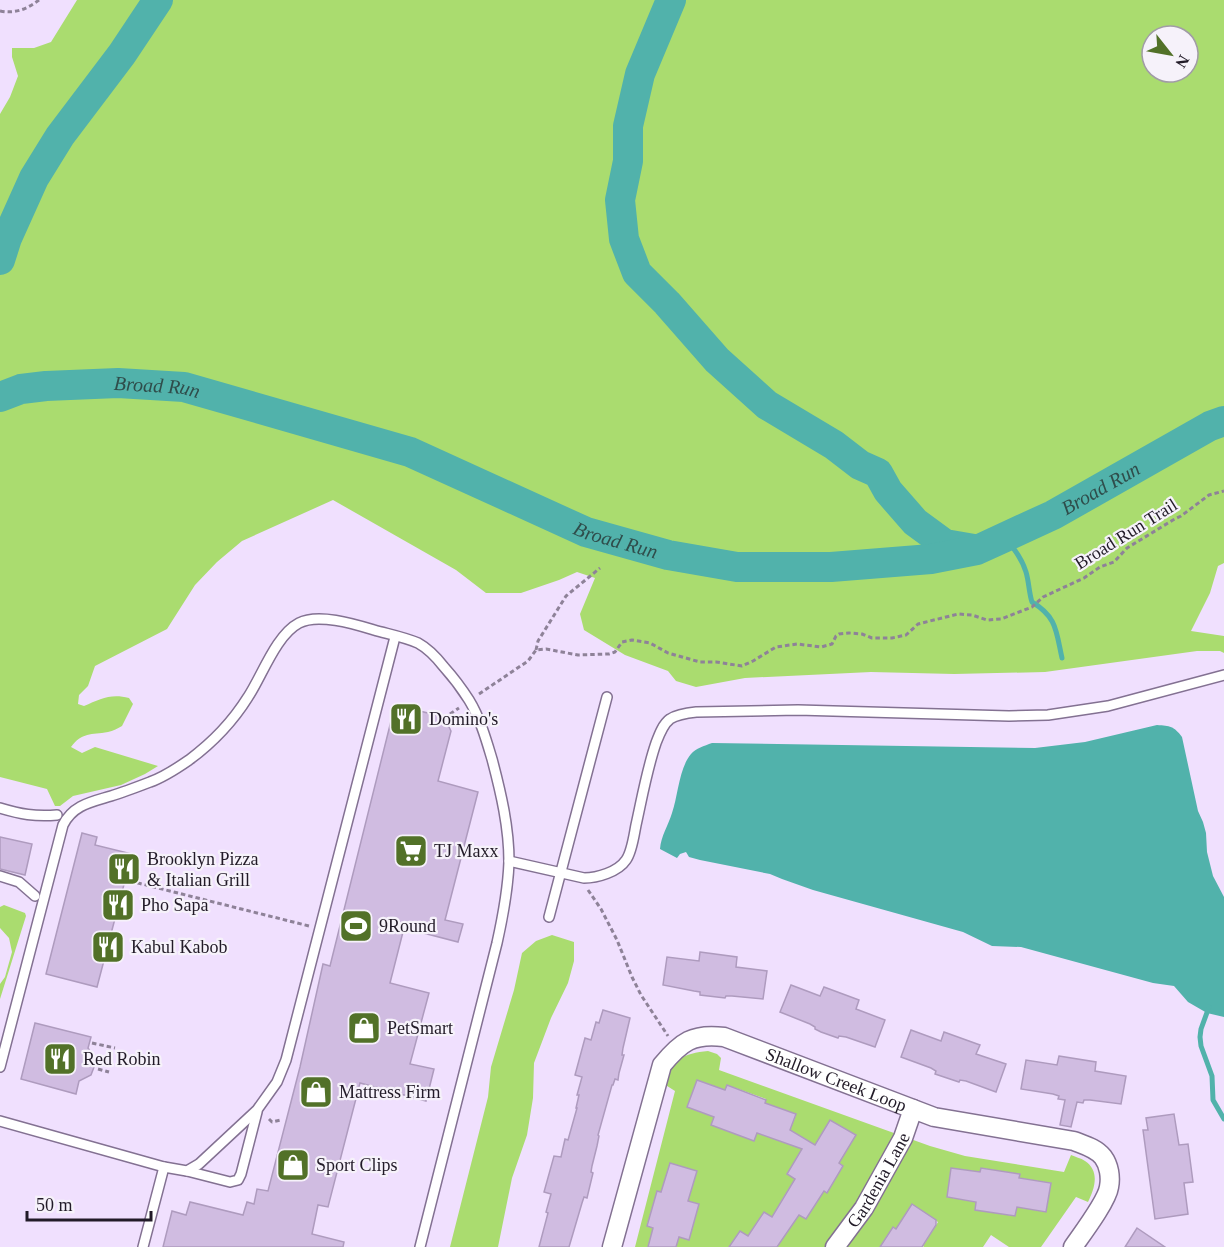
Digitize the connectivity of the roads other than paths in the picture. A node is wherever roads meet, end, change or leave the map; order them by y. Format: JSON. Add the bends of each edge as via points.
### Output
{"nodes":[{"id":1,"x":395,"y":637,"type":"junction"},
{"id":2,"x":1224,"y":675,"type":"edge"},
{"id":3,"x":607,"y":697,"type":"dead end"},
{"id":4,"x":0,"y":808,"type":"edge"},
{"id":5,"x":57,"y":815,"type":"dead end"},
{"id":6,"x":509,"y":861,"type":"junction"},
{"id":7,"x":561,"y":873,"type":"junction"},
{"id":8,"x":0,"y":876,"type":"edge"},
{"id":9,"x":35,"y":896,"type":"dead end"},
{"id":10,"x":549,"y":917,"type":"dead end"},
{"id":11,"x":0,"y":1067,"type":"edge"},
{"id":12,"x":913,"y":1109,"type":"junction"},
{"id":13,"x":257,"y":1110,"type":"junction"},
{"id":14,"x":0,"y":1121,"type":"edge"},
{"id":15,"x":164,"y":1167,"type":"junction"},
{"id":16,"x":187,"y":1170,"type":"junction"},
{"id":17,"x":143,"y":1247,"type":"edge"},
{"id":18,"x":420,"y":1247,"type":"edge"},
{"id":19,"x":612,"y":1247,"type":"edge"},
{"id":20,"x":835,"y":1247,"type":"edge"},
{"id":21,"x":1073,"y":1247,"type":"edge"}],
"edges":[{"from":1,"to":6,"type":"lane","via":[[418,643],[433,654],[470,700],[497,780],[506,818]]},
{"from":1,"to":11,"type":"lane","via":[[347,622],[322,619],[299,623],[285,634],[239,710],[193,757],[164,776],[86,803],[66,818]]},
{"from":1,"to":13,"type":"lane","via":[[286,1060],[277,1082]]},
{"from":2,"to":7,"type":"lane","via":[[1108,706],[1048,715],[798,710],[681,714],[668,720],[659,734],[626,860],[619,867],[590,878]]},
{"from":3,"to":7,"type":"lane"},
{"from":4,"to":5,"type":"lane","via":[[41,817]]},
{"from":6,"to":7,"type":"lane"},
{"from":6,"to":18,"type":"lane","via":[[497,943]]},
{"from":7,"to":10,"type":"lane"},
{"from":8,"to":9,"type":"lane","via":[[19,882]]},
{"from":12,"to":19,"type":"street","name":"Shallow Creek Loop","via":[[724,1037],[692,1038],[676,1048],[662,1065]]},
{"from":12,"to":20,"type":"street","name":"Gardenia Lane","via":[[903,1138]]},
{"from":12,"to":21,"type":"street","name":"Shallow Creek Loop","via":[[934,1117],[1074,1141],[1102,1156],[1109,1168],[1109,1189]]},
{"from":13,"to":16,"type":"lane","via":[[199,1164]]},
{"from":13,"to":16,"type":"lane","via":[[238,1180],[231,1182]]},
{"from":14,"to":15,"type":"lane"},
{"from":15,"to":16,"type":"lane"},
{"from":15,"to":17,"type":"lane"}]}
